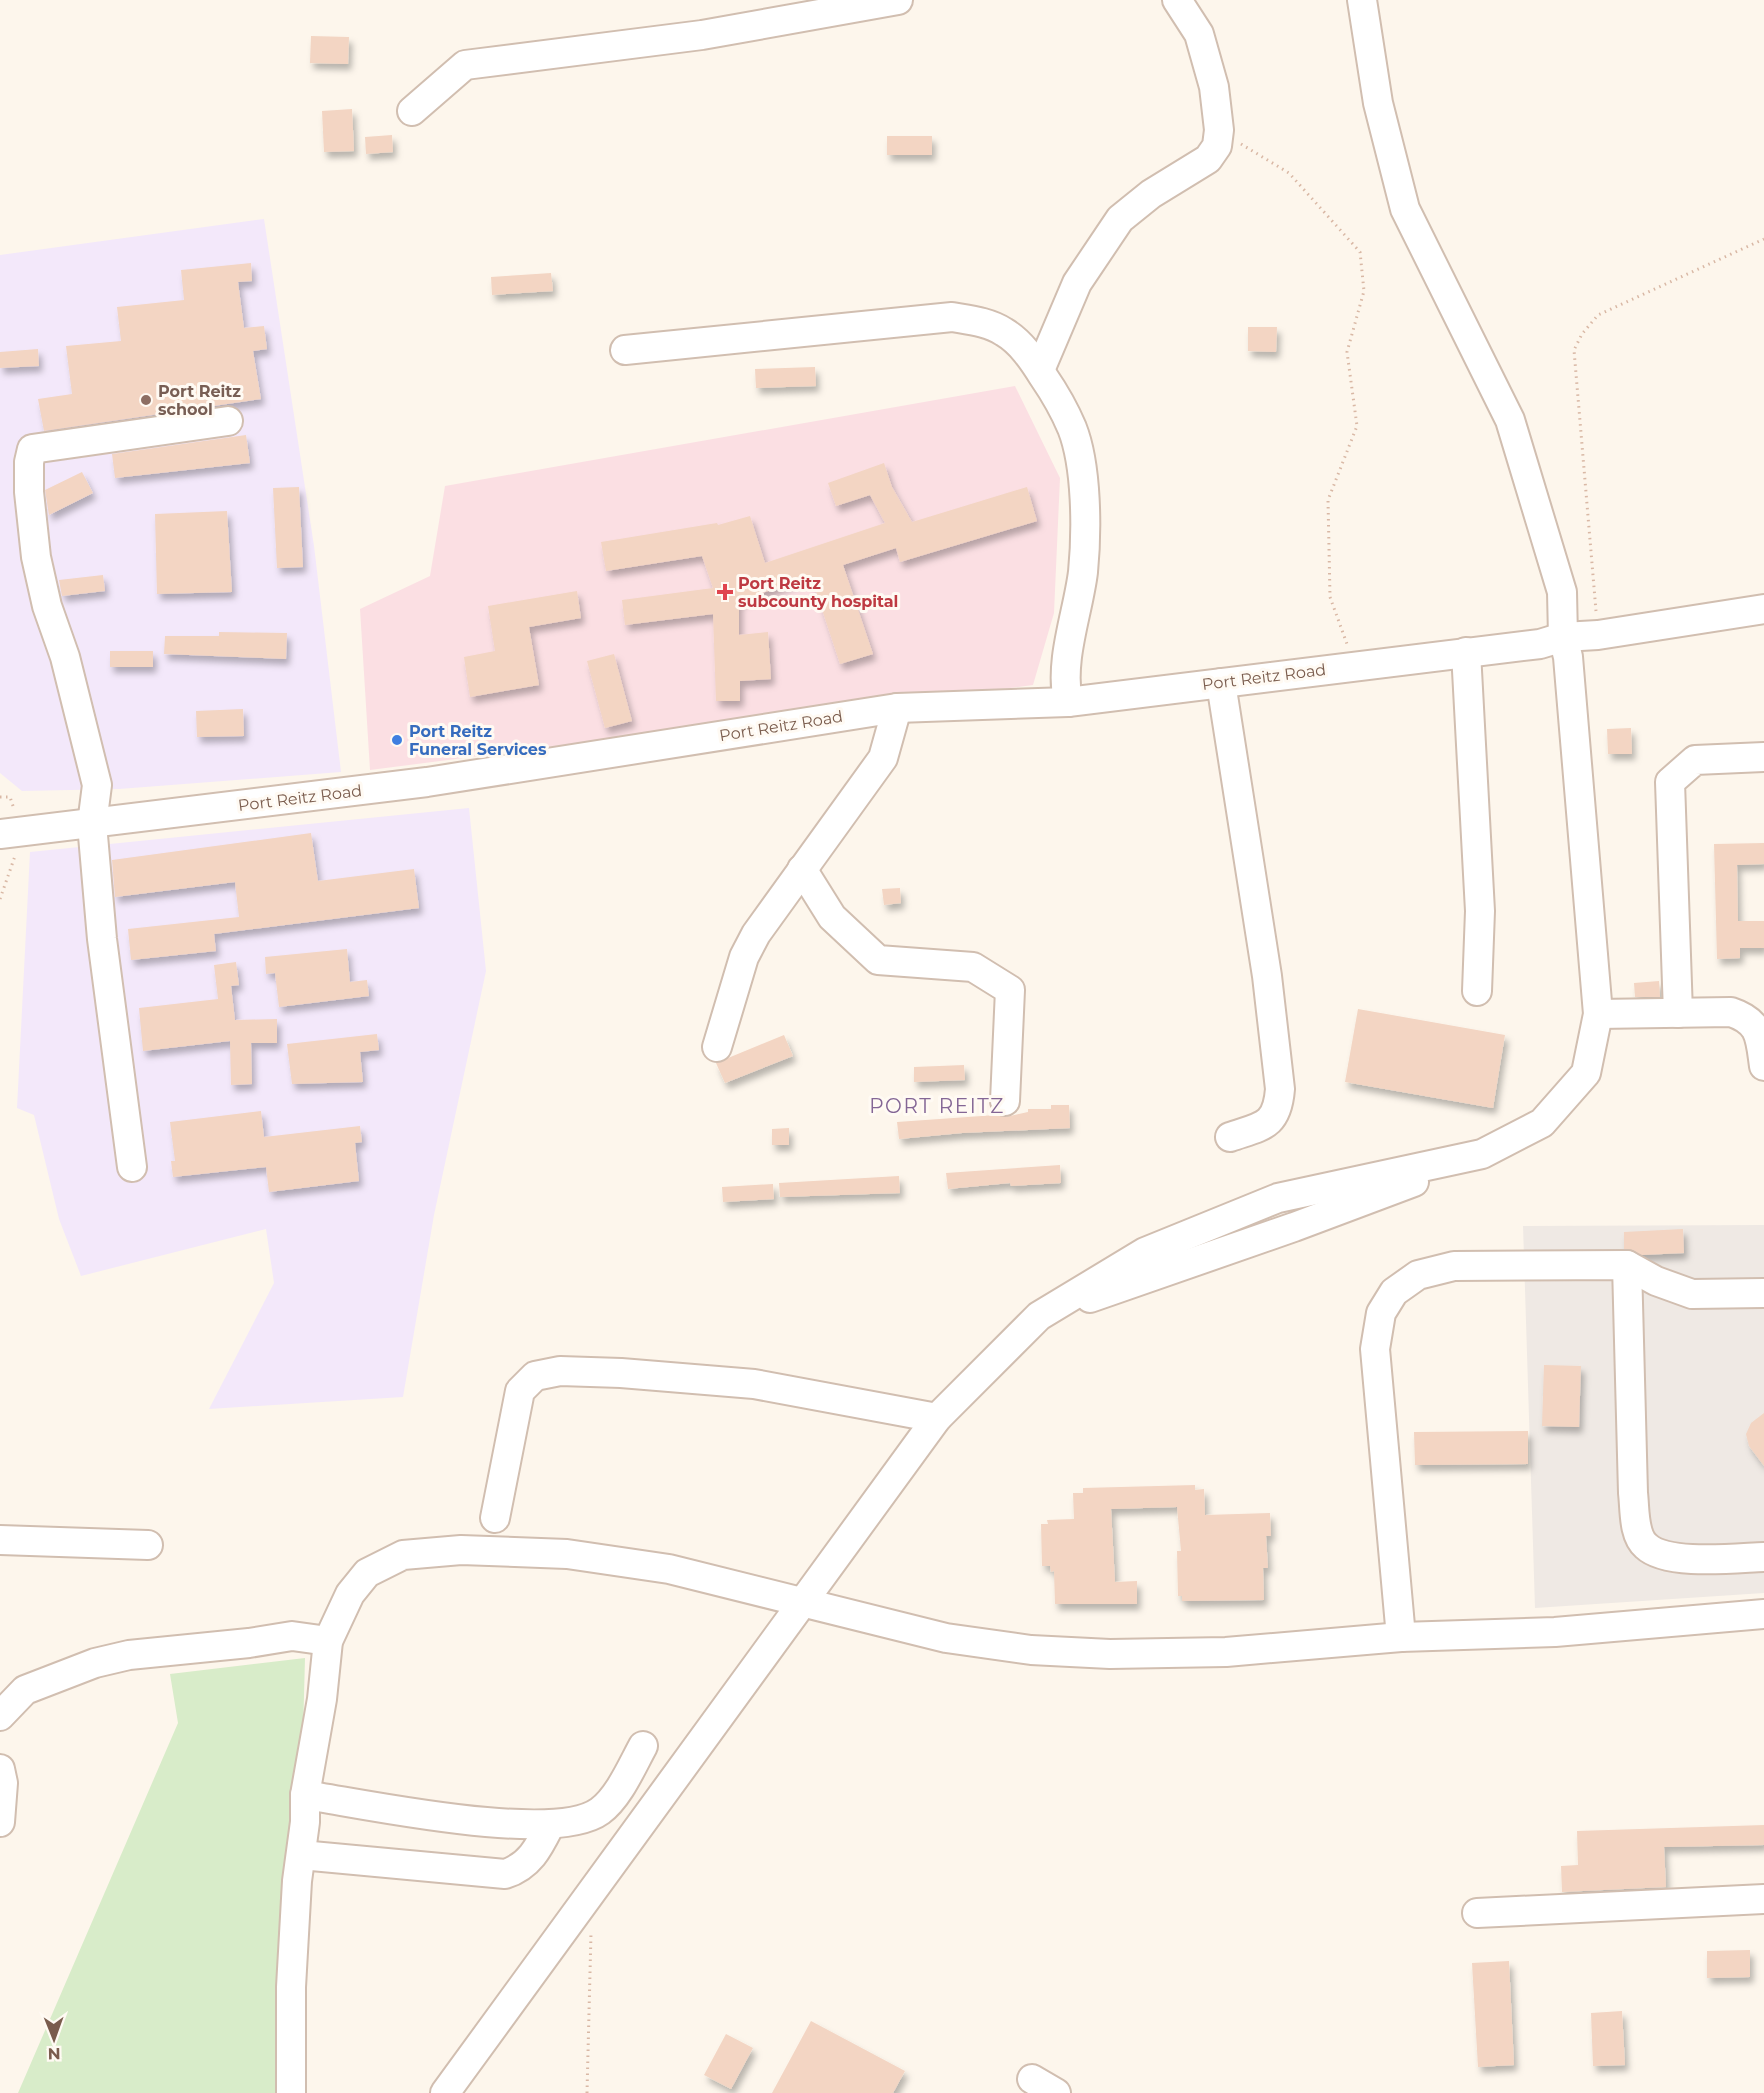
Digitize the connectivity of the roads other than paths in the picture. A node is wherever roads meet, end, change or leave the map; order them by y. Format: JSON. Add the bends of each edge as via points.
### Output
{"nodes":[{"id":1,"x":898,"y":0,"type":"edge"},
{"id":2,"x":1177,"y":0,"type":"edge"},
{"id":3,"x":1362,"y":0,"type":"edge"},
{"id":4,"x":412,"y":111,"type":"dead end"},
{"id":5,"x":625,"y":350,"type":"dead end"},
{"id":6,"x":1040,"y":370,"type":"junction"},
{"id":7,"x":228,"y":421,"type":"dead end"},
{"id":8,"x":1764,"y":609,"type":"edge"},
{"id":9,"x":1563,"y":637,"type":"junction"},
{"id":10,"x":1466,"y":652,"type":"junction"},
{"id":11,"x":1221,"y":683,"type":"junction"},
{"id":12,"x":1068,"y":702,"type":"junction"},
{"id":13,"x":897,"y":708,"type":"junction"},
{"id":14,"x":1764,"y":758,"type":"edge"},
{"id":15,"x":92,"y":824,"type":"junction"},
{"id":16,"x":0,"y":834,"type":"edge"},
{"id":17,"x":802,"y":869,"type":"junction"},
{"id":18,"x":1477,"y":991,"type":"dead end"},
{"id":19,"x":1678,"y":1013,"type":"junction"},
{"id":20,"x":1598,"y":1014,"type":"junction"},
{"id":21,"x":717,"y":1047,"type":"dead end"},
{"id":22,"x":1764,"y":1066,"type":"edge"},
{"id":23,"x":1005,"y":1101,"type":"dead end"},
{"id":24,"x":1230,"y":1137,"type":"dead end"},
{"id":25,"x":132,"y":1167,"type":"dead end"},
{"id":26,"x":1627,"y":1264,"type":"junction"},
{"id":27,"x":1764,"y":1293,"type":"edge"},
{"id":28,"x":937,"y":1418,"type":"junction"},
{"id":29,"x":495,"y":1518,"type":"dead end"},
{"id":30,"x":0,"y":1540,"type":"edge"},
{"id":31,"x":148,"y":1545,"type":"dead end"},
{"id":32,"x":1764,"y":1557,"type":"edge"},
{"id":33,"x":800,"y":1604,"type":"junction"},
{"id":34,"x":1764,"y":1614,"type":"edge"},
{"id":35,"x":1401,"y":1637,"type":"junction"},
{"id":36,"x":328,"y":1641,"type":"junction"},
{"id":37,"x":0,"y":1716,"type":"edge"},
{"id":38,"x":643,"y":1746,"type":"dead end"},
{"id":39,"x":0,"y":1769,"type":"edge"},
{"id":40,"x":305,"y":1795,"type":"junction"},
{"id":41,"x":0,"y":1822,"type":"edge"},
{"id":42,"x":550,"y":1825,"type":"junction"},
{"id":43,"x":301,"y":1855,"type":"junction"},
{"id":44,"x":1764,"y":1899,"type":"edge"},
{"id":45,"x":1477,"y":1913,"type":"dead end"},
{"id":46,"x":1032,"y":2079,"type":"dead end"},
{"id":47,"x":291,"y":2093,"type":"edge"},
{"id":48,"x":445,"y":2093,"type":"edge"},
{"id":49,"x":1056,"y":2093,"type":"edge"}],
"edges":[{"from":1,"to":4,"type":"street","via":[[702,35],[465,65]]},
{"from":2,"to":6,"type":"street","via":[[1199,34],[1214,87],[1217,146],[1208,159],[1151,194],[1120,219],[1077,283]]},
{"from":3,"to":9,"type":"street","via":[[1378,103],[1406,209],[1510,420],[1562,592]]},
{"from":5,"to":6,"type":"street","via":[[952,317],[1004,332]]},
{"from":6,"to":12,"type":"street","via":[[1072,429],[1081,473],[1085,538],[1066,670]]},
{"from":7,"to":15,"type":"street","via":[[32,449],[29,492],[36,557],[95,774]]},
{"from":8,"to":9,"type":"street","name":"Port Reitz Road"},
{"from":9,"to":10,"type":"street","name":"Port Reitz Road","via":[[1540,644]]},
{"from":9,"to":20,"type":"street","via":[[1568,657]]},
{"from":10,"to":11,"type":"street","name":"Port Reitz Road"},
{"from":10,"to":18,"type":"street","via":[[1480,911]]},
{"from":11,"to":12,"type":"street","name":"Port Reitz Road"},
{"from":11,"to":24,"type":"street","via":[[1267,976],[1280,1089],[1273,1119],[1265,1126]]},
{"from":12,"to":13,"type":"street","name":"Port Reitz Road"},
{"from":13,"to":15,"type":"street","name":"Port Reitz Road","via":[[427,782]]},
{"from":13,"to":17,"type":"street","via":[[883,758]]},
{"from":14,"to":19,"type":"street","via":[[1695,760],[1670,782]]},
{"from":15,"to":16,"type":"street","name":"Port Reitz Road"},
{"from":15,"to":25,"type":"street","via":[[102,939]]},
{"from":17,"to":21,"type":"street","via":[[773,906],[744,957]]},
{"from":17,"to":23,"type":"street","via":[[832,917],[878,960],[973,967],[1010,990]]},
{"from":19,"to":20,"type":"street"},
{"from":19,"to":22,"type":"street","via":[[1731,1012],[1746,1017],[1759,1032]]},
{"from":20,"to":28,"type":"street","via":[[1586,1073],[1542,1123],[1482,1154],[1278,1198],[1145,1252],[1039,1316]]},
{"from":26,"to":27,"type":"street","via":[[1656,1281],[1692,1294]]},
{"from":26,"to":32,"type":"street","via":[[1637,1530],[1645,1546],[1662,1556]]},
{"from":26,"to":35,"type":"street","via":[[1454,1266],[1418,1275],[1394,1292],[1381,1313],[1375,1349]]},
{"from":28,"to":29,"type":"street","via":[[754,1384],[621,1373],[560,1371],[535,1376],[520,1391]]},
{"from":28,"to":33,"type":"street"},
{"from":30,"to":31,"type":"street"},
{"from":33,"to":35,"type":"street","via":[[946,1638],[1031,1650],[1160,1655]]},
{"from":33,"to":36,"type":"street","via":[[669,1569],[567,1554],[428,1551],[403,1556],[367,1573],[350,1594]]},
{"from":33,"to":48,"type":"street"},
{"from":34,"to":35,"type":"street","via":[[1555,1632]]},
{"from":36,"to":37,"type":"street","via":[[292,1636],[129,1655],[95,1663],[25,1690]]},
{"from":36,"to":40,"type":"street"},
{"from":38,"to":42,"type":"street","via":[[601,1810],[586,1818]]},
{"from":39,"to":41,"type":"street"},
{"from":40,"to":42,"type":"street","via":[[485,1821]]},
{"from":40,"to":43,"type":"street"},
{"from":42,"to":43,"type":"street","via":[[527,1862],[505,1874]]},
{"from":43,"to":47,"type":"street","via":[[291,1987]]},
{"from":44,"to":45,"type":"street"},
{"from":46,"to":49,"type":"street"}]}
